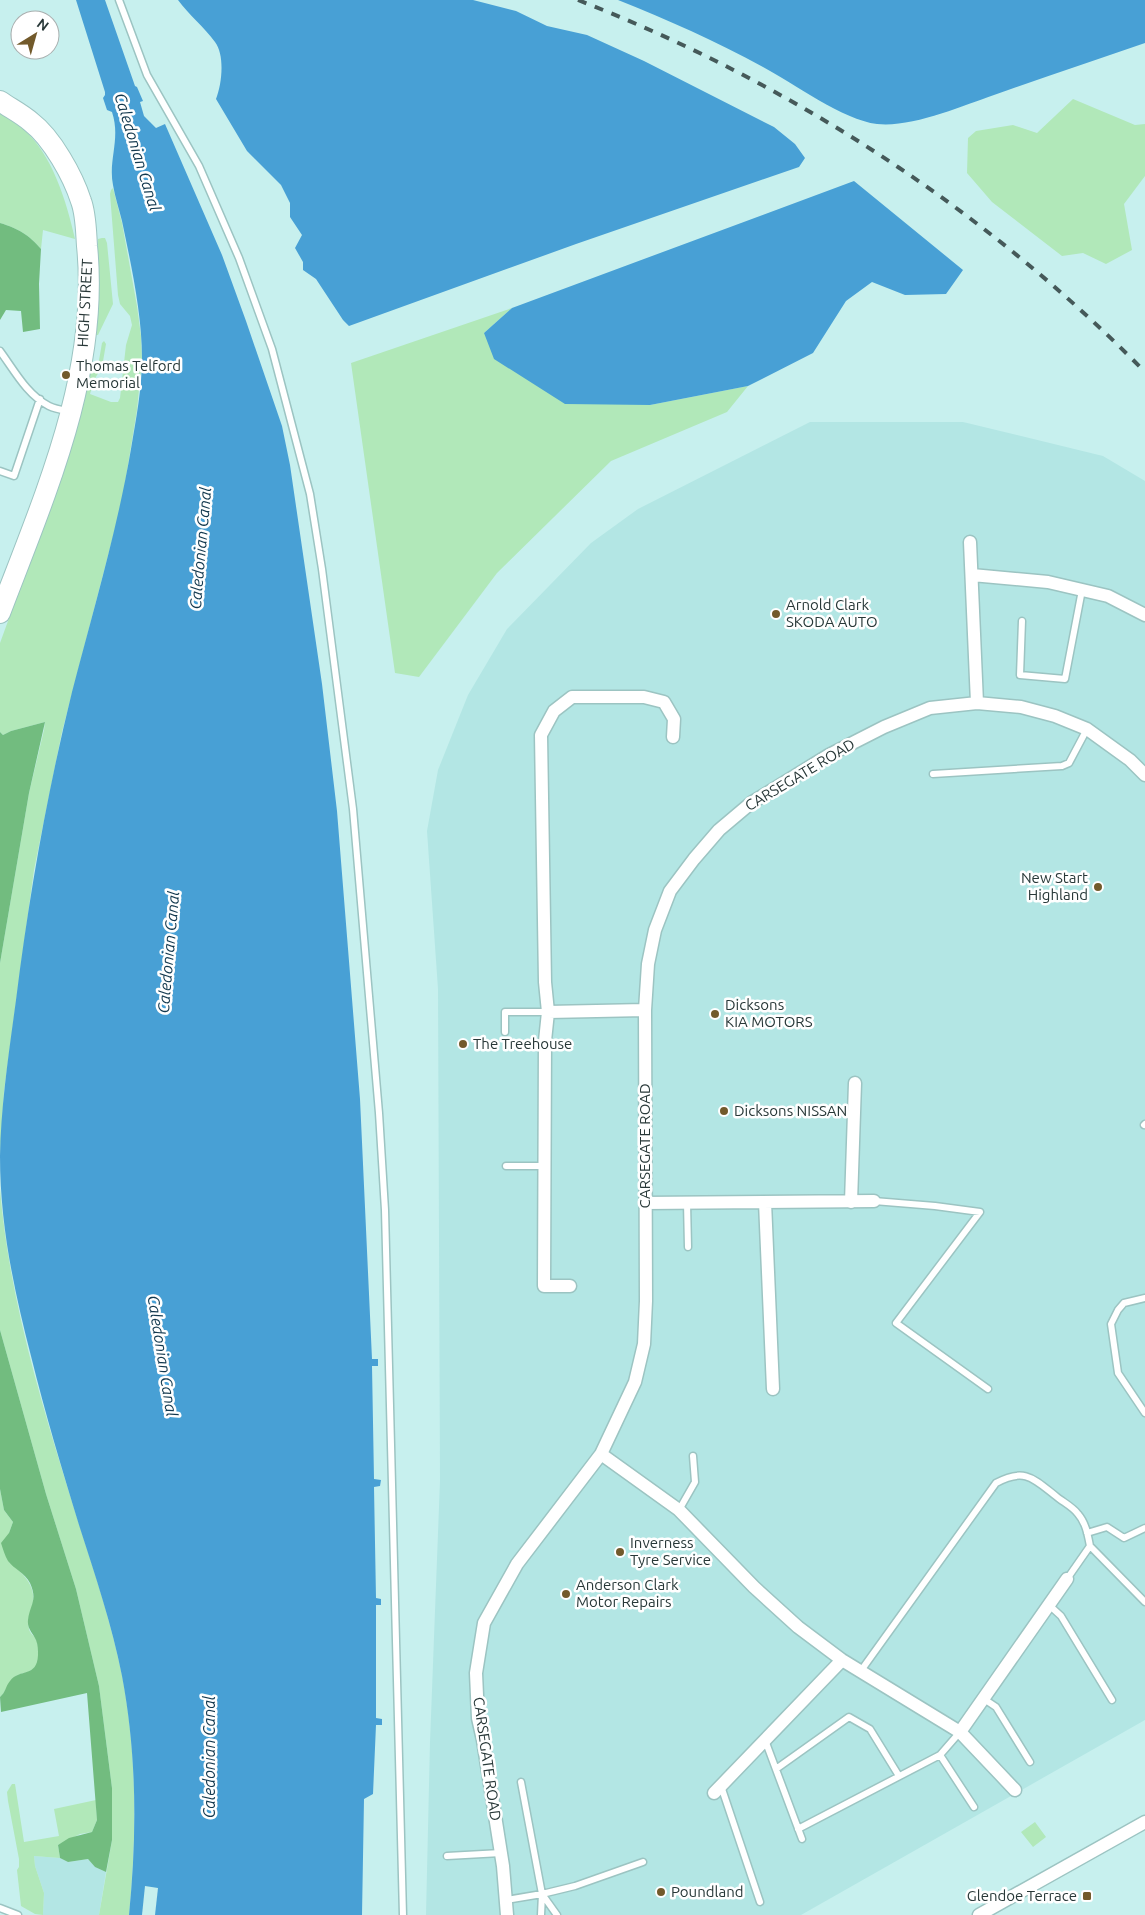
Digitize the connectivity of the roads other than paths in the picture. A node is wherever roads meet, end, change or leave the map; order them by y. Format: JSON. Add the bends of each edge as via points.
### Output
{"nodes":[{"id":1,"x":119,"y":0,"type":"edge"},
{"id":2,"x":0,"y":101,"type":"edge"},
{"id":3,"x":0,"y":351,"type":"edge"},
{"id":4,"x":40,"y":399,"type":"junction"},
{"id":5,"x":70,"y":411,"type":"junction"},
{"id":6,"x":0,"y":471,"type":"edge"},
{"id":7,"x":970,"y":542,"type":"dead end"},
{"id":8,"x":972,"y":575,"type":"junction"},
{"id":9,"x":1082,"y":590,"type":"junction"},
{"id":10,"x":0,"y":613,"type":"edge"},
{"id":11,"x":1145,"y":615,"type":"edge"},
{"id":12,"x":1022,"y":621,"type":"dead end"},
{"id":13,"x":977,"y":703,"type":"junction"},
{"id":14,"x":1087,"y":729,"type":"junction"},
{"id":15,"x":673,"y":737,"type":"dead end"},
{"id":16,"x":933,"y":774,"type":"dead end"},
{"id":17,"x":1145,"y":775,"type":"edge"},
{"id":18,"x":645,"y":1010,"type":"junction"},
{"id":19,"x":548,"y":1012,"type":"junction"},
{"id":20,"x":505,"y":1032,"type":"dead end"},
{"id":21,"x":855,"y":1083,"type":"dead end"},
{"id":22,"x":506,"y":1166,"type":"dead end"},
{"id":23,"x":545,"y":1166,"type":"junction"},
{"id":24,"x":874,"y":1201,"type":"joint"},
{"id":25,"x":765,"y":1202,"type":"junction"},
{"id":26,"x":851,"y":1202,"type":"junction"},
{"id":27,"x":646,"y":1203,"type":"junction"},
{"id":28,"x":687,"y":1203,"type":"junction"},
{"id":29,"x":688,"y":1247,"type":"dead end"},
{"id":30,"x":570,"y":1286,"type":"dead end"},
{"id":31,"x":1145,"y":1298,"type":"edge"},
{"id":32,"x":773,"y":1389,"type":"dead end"},
{"id":33,"x":988,"y":1389,"type":"dead end"},
{"id":34,"x":1145,"y":1413,"type":"edge"},
{"id":35,"x":602,"y":1454,"type":"junction"},
{"id":36,"x":693,"y":1456,"type":"dead end"},
{"id":37,"x":680,"y":1510,"type":"junction"},
{"id":38,"x":1145,"y":1528,"type":"edge"},
{"id":39,"x":1087,"y":1533,"type":"junction"},
{"id":40,"x":1090,"y":1546,"type":"junction"},
{"id":41,"x":1067,"y":1579,"type":"joint"},
{"id":42,"x":1145,"y":1602,"type":"edge"},
{"id":43,"x":1049,"y":1605,"type":"junction"},
{"id":44,"x":842,"y":1660,"type":"junction"},
{"id":45,"x":860,"y":1672,"type":"junction"},
{"id":46,"x":984,"y":1698,"type":"junction"},
{"id":47,"x":1112,"y":1700,"type":"dead end"},
{"id":48,"x":960,"y":1732,"type":"junction"},
{"id":49,"x":765,"y":1740,"type":"junction"},
{"id":50,"x":940,"y":1755,"type":"junction"},
{"id":51,"x":1030,"y":1762,"type":"dead end"},
{"id":52,"x":776,"y":1769,"type":"junction"},
{"id":53,"x":899,"y":1776,"type":"junction"},
{"id":54,"x":521,"y":1782,"type":"dead end"},
{"id":55,"x":718,"y":1789,"type":"joint"},
{"id":56,"x":1015,"y":1790,"type":"dead end"},
{"id":57,"x":974,"y":1808,"type":"dead end"},
{"id":58,"x":1145,"y":1822,"type":"edge"},
{"id":59,"x":798,"y":1829,"type":"junction"},
{"id":60,"x":802,"y":1839,"type":"dead end"},
{"id":61,"x":501,"y":1854,"type":"junction"},
{"id":62,"x":446,"y":1856,"type":"dead end"},
{"id":63,"x":643,"y":1862,"type":"dead end"},
{"id":64,"x":542,"y":1894,"type":"junction"},
{"id":65,"x":506,"y":1900,"type":"junction"},
{"id":66,"x":760,"y":1902,"type":"dead end"},
{"id":67,"x":0,"y":1908,"type":"edge"},
{"id":68,"x":18,"y":1915,"type":"edge"},
{"id":69,"x":403,"y":1915,"type":"edge"},
{"id":70,"x":507,"y":1915,"type":"edge"},
{"id":71,"x":541,"y":1915,"type":"edge"},
{"id":72,"x":557,"y":1915,"type":"edge"},
{"id":73,"x":979,"y":1915,"type":"edge"}],
"edges":[{"from":1,"to":69,"type":"lane","via":[[147,75],[199,166],[239,258],[272,349],[310,494],[322,568],[353,809],[385,1210]]},
{"from":2,"to":5,"type":"main road","name":"HIGH STREET","via":[[43,133],[82,202],[89,266],[88,312],[82,359]]},
{"from":3,"to":4,"type":"lane"},
{"from":4,"to":5,"type":"lane","via":[[50,407]]},
{"from":4,"to":6,"type":"lane","via":[[14,476]]},
{"from":5,"to":10,"type":"main road","name":"HIGH STREET","via":[[49,481]]},
{"from":7,"to":8,"type":"street"},
{"from":8,"to":9,"type":"street","via":[[1048,582]]},
{"from":8,"to":13,"type":"street"},
{"from":9,"to":11,"type":"street","via":[[1108,596]]},
{"from":9,"to":12,"type":"lane","via":[[1065,679],[1020,675]]},
{"from":13,"to":14,"type":"street","name":"CARSEGATE ROAD","via":[[1021,707]]},
{"from":13,"to":18,"type":"street","name":"CARSEGATE ROAD","via":[[930,708],[884,727],[829,755],[751,803],[719,830],[670,891],[655,930],[648,964]]},
{"from":14,"to":16,"type":"lane","via":[[1069,763],[1062,766]]},
{"from":14,"to":17,"type":"street","name":"CARSEGATE ROAD"},
{"from":15,"to":19,"type":"street","via":[[674,719],[664,702],[644,697],[572,697],[554,711],[542,735]]},
{"from":18,"to":19,"type":"street"},
{"from":18,"to":27,"type":"street","name":"CARSEGATE ROAD"},
{"from":19,"to":20,"type":"lane","via":[[505,1012]]},
{"from":19,"to":23,"type":"street"},
{"from":21,"to":26,"type":"street"},
{"from":22,"to":23,"type":"lane"},
{"from":23,"to":30,"type":"street","via":[[544,1286]]},
{"from":24,"to":26,"type":"street"},
{"from":24,"to":33,"type":"lane","via":[[980,1212],[896,1323]]},
{"from":25,"to":26,"type":"street"},
{"from":25,"to":28,"type":"street"},
{"from":25,"to":32,"type":"street"},
{"from":27,"to":28,"type":"street"},
{"from":27,"to":35,"type":"street","name":"CARSEGATE ROAD","via":[[644,1344],[635,1382]]},
{"from":28,"to":29,"type":"lane"},
{"from":31,"to":34,"type":"lane","via":[[1124,1303],[1111,1324],[1118,1373]]},
{"from":35,"to":37,"type":"street"},
{"from":35,"to":61,"type":"street","name":"CARSEGATE ROAD","via":[[517,1564],[484,1623],[476,1673],[478,1718]]},
{"from":36,"to":37,"type":"lane","via":[[695,1482]]},
{"from":37,"to":44,"type":"street","via":[[754,1587],[798,1627]]},
{"from":38,"to":39,"type":"lane","via":[[1124,1538],[1107,1527]]},
{"from":39,"to":40,"type":"lane"},
{"from":39,"to":45,"type":"lane","via":[[1078,1514],[1034,1479],[1022,1475],[1008,1476],[996,1483]]},
{"from":40,"to":41,"type":"lane"},
{"from":40,"to":42,"type":"lane"},
{"from":41,"to":43,"type":"street"},
{"from":43,"to":46,"type":"street"},
{"from":43,"to":47,"type":"lane","via":[[1061,1616]]},
{"from":44,"to":45,"type":"street"},
{"from":44,"to":49,"type":"street"},
{"from":45,"to":48,"type":"street"},
{"from":46,"to":48,"type":"street"},
{"from":46,"to":51,"type":"lane","via":[[996,1707]]},
{"from":48,"to":50,"type":"lane"},
{"from":48,"to":56,"type":"street"},
{"from":49,"to":52,"type":"lane"},
{"from":49,"to":55,"type":"street"},
{"from":50,"to":53,"type":"lane"},
{"from":50,"to":57,"type":"lane"},
{"from":52,"to":53,"type":"lane","via":[[849,1717],[870,1729]]},
{"from":52,"to":59,"type":"lane"},
{"from":53,"to":59,"type":"lane"},
{"from":54,"to":64,"type":"lane"},
{"from":55,"to":66,"type":"lane"},
{"from":58,"to":73,"type":"street"},
{"from":59,"to":60,"type":"lane"},
{"from":61,"to":62,"type":"lane"},
{"from":61,"to":65,"type":"street","name":"CARSEGATE ROAD"},
{"from":63,"to":64,"type":"lane"},
{"from":64,"to":65,"type":"lane"},
{"from":64,"to":71,"type":"lane"},
{"from":64,"to":72,"type":"lane"},
{"from":65,"to":70,"type":"street","name":"CARSEGATE ROAD"},
{"from":67,"to":68,"type":"lane"}]}
